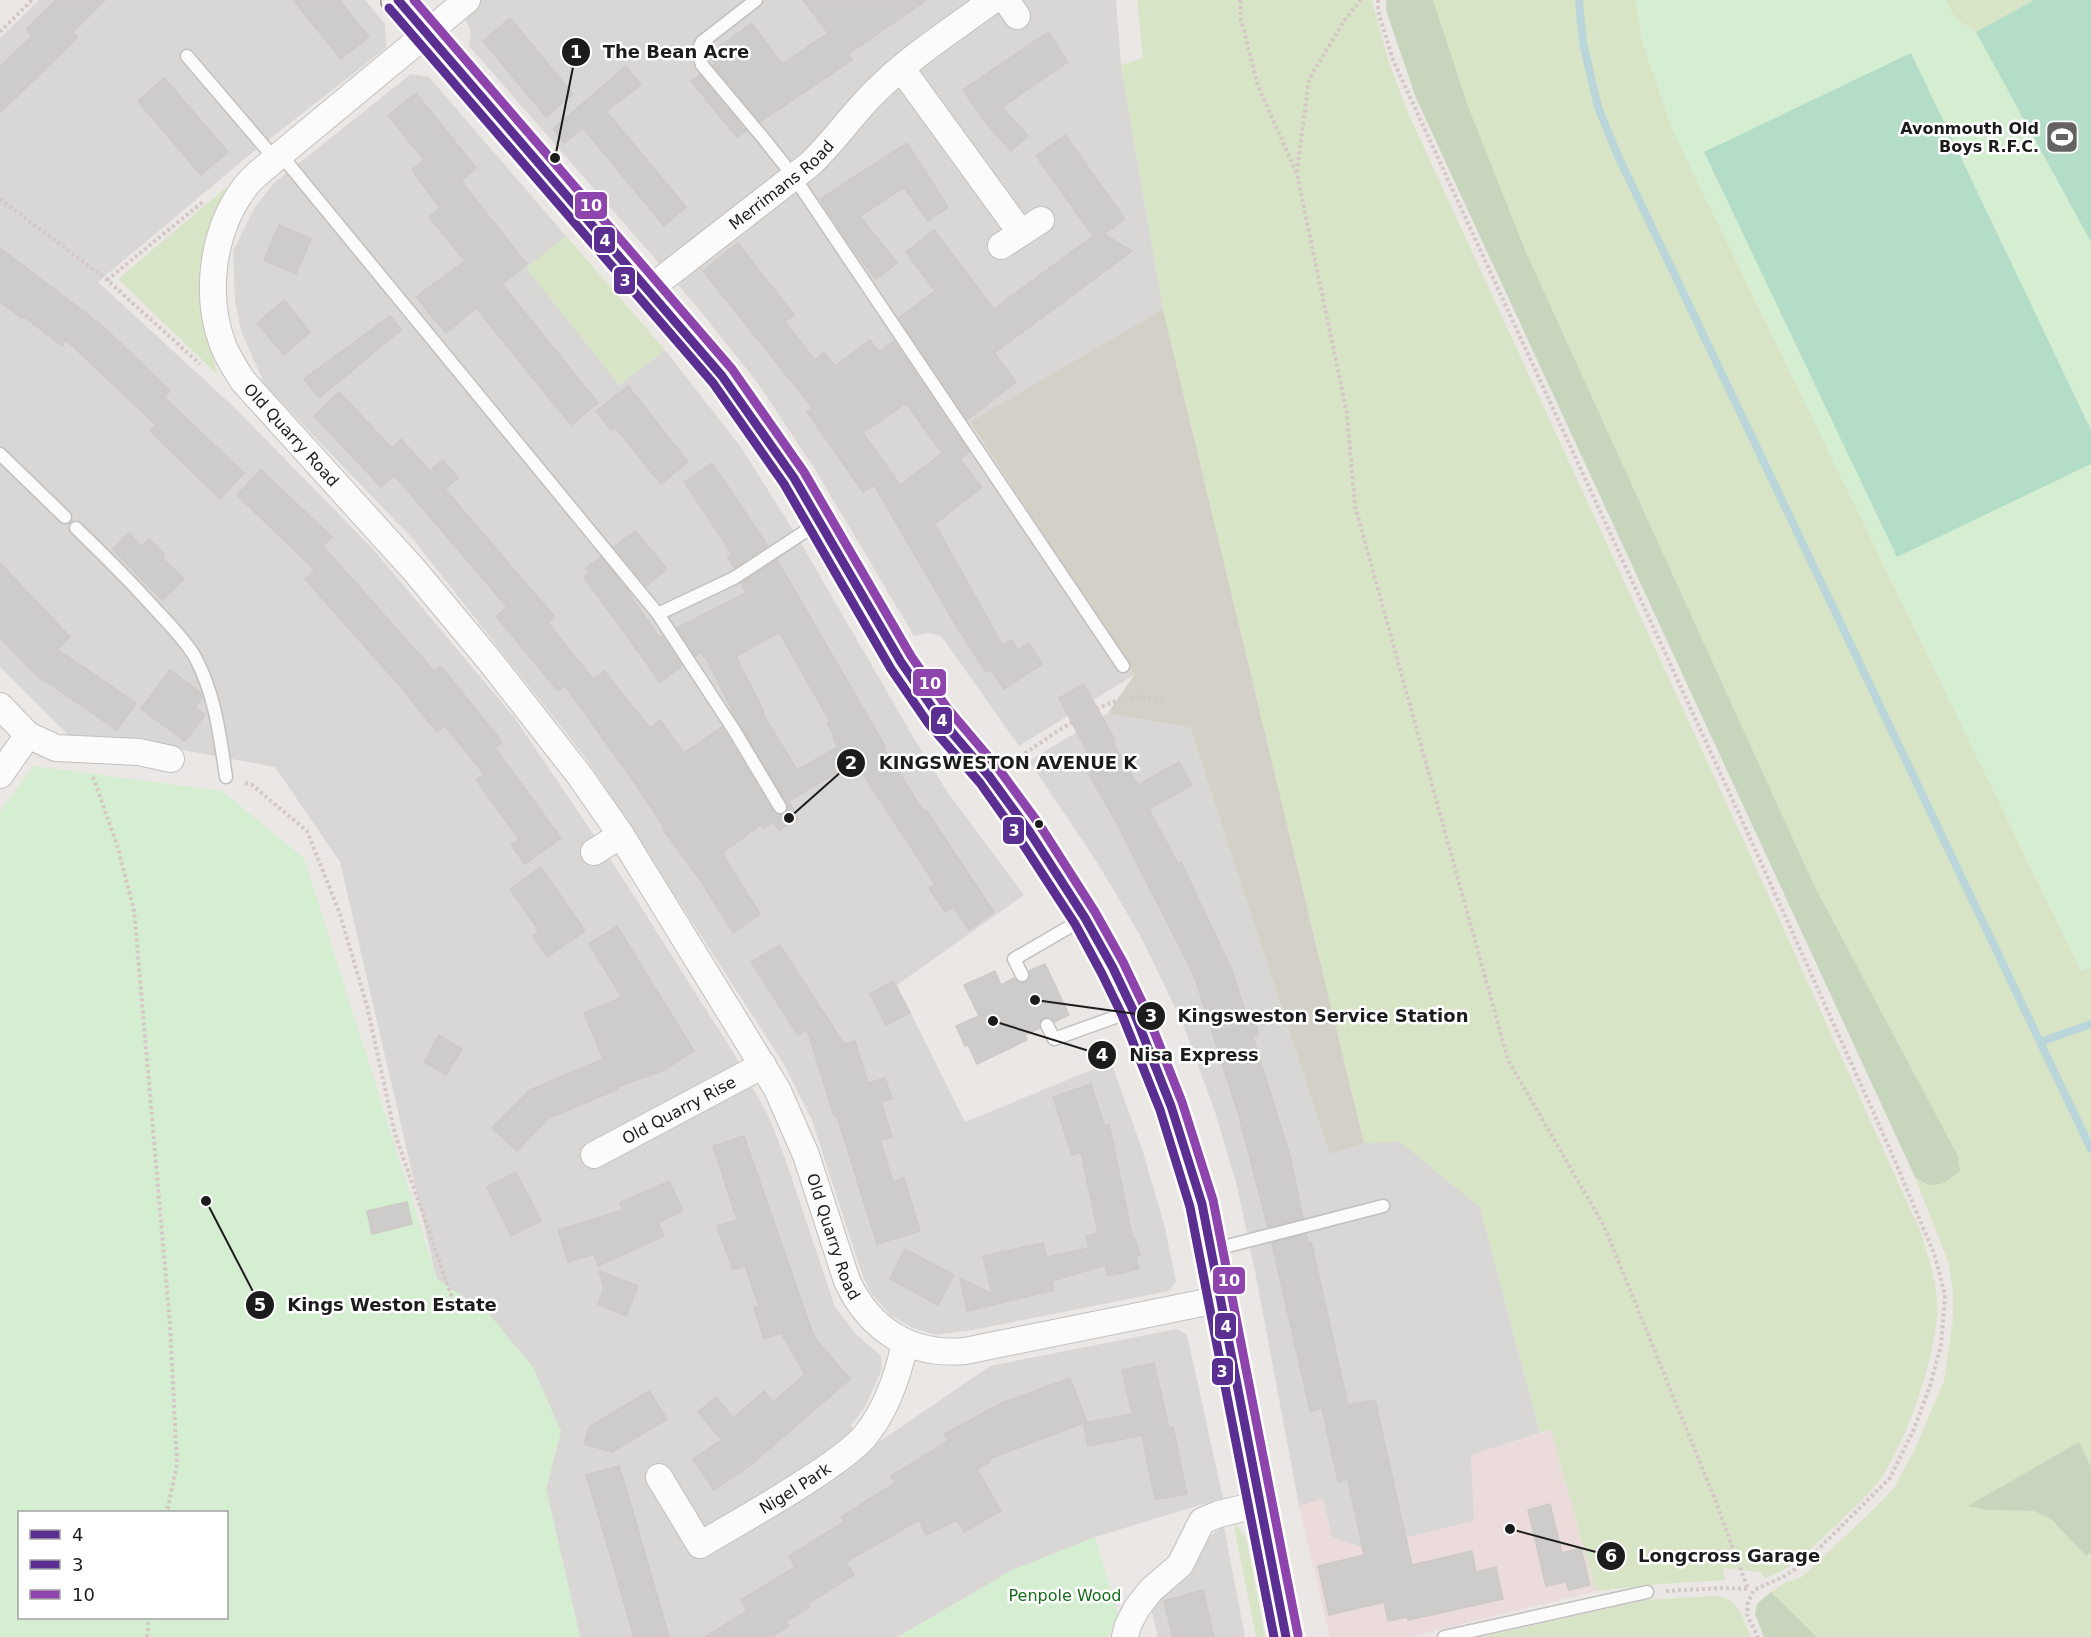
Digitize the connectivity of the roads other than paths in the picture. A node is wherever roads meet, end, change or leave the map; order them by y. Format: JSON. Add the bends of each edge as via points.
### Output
{"nodes":[{"id":1,"x":398,"y":0,"type":"edge"},
{"id":2,"x":467,"y":0,"type":"edge"},
{"id":3,"x":756,"y":0,"type":"edge"},
{"id":4,"x":993,"y":0,"type":"edge"},
{"id":5,"x":427,"y":32,"type":"junction"},
{"id":6,"x":188,"y":56,"type":"dead end"},
{"id":7,"x":901,"y":68,"type":"junction"},
{"id":8,"x":278,"y":157,"type":"junction"},
{"id":9,"x":794,"y":177,"type":"junction"},
{"id":10,"x":1021,"y":233,"type":"dead end"},
{"id":11,"x":648,"y":290,"type":"junction"},
{"id":12,"x":0,"y":454,"type":"edge"},
{"id":13,"x":65,"y":517,"type":"dead end"},
{"id":14,"x":820,"y":522,"type":"junction"},
{"id":15,"x":76,"y":528,"type":"dead end"},
{"id":16,"x":657,"y":614,"type":"junction"},
{"id":17,"x":1123,"y":666,"type":"dead end"},
{"id":18,"x":0,"y":706,"type":"edge"},
{"id":19,"x":28,"y":735,"type":"junction"},
{"id":20,"x":171,"y":759,"type":"dead end"},
{"id":21,"x":0,"y":775,"type":"edge"},
{"id":22,"x":226,"y":777,"type":"road end"},
{"id":23,"x":780,"y":807,"type":"dead end"},
{"id":24,"x":621,"y":835,"type":"junction"},
{"id":25,"x":594,"y":852,"type":"dead end"},
{"id":26,"x":1085,"y":918,"type":"junction"},
{"id":27,"x":1022,"y":975,"type":"dead end"},
{"id":28,"x":1133,"y":1010,"type":"junction"},
{"id":29,"x":1047,"y":1025,"type":"dead end"},
{"id":30,"x":763,"y":1065,"type":"junction"},
{"id":31,"x":594,"y":1155,"type":"dead end"},
{"id":32,"x":1383,"y":1206,"type":"dead end"},
{"id":33,"x":1211,"y":1251,"type":"junction"},
{"id":34,"x":1222,"y":1299,"type":"junction"},
{"id":35,"x":905,"y":1343,"type":"junction"},
{"id":36,"x":659,"y":1477,"type":"dead end"},
{"id":37,"x":1260,"y":1504,"type":"junction"},
{"id":38,"x":1647,"y":1592,"type":"road end"},
{"id":39,"x":1125,"y":1637,"type":"edge"},
{"id":40,"x":1286,"y":1637,"type":"edge"},
{"id":41,"x":1444,"y":1637,"type":"edge"}],
"edges":[{"from":1,"to":5,"type":"street"},
{"from":2,"to":5,"type":"street","name":"Old Quarry Road"},
{"from":3,"to":9,"type":"lane","via":[[702,42],[699,61]]},
{"from":4,"to":7,"type":"street","name":"Merrimans Road"},
{"from":5,"to":8,"type":"street","name":"Old Quarry Road"},
{"from":5,"to":11,"type":"street"},
{"from":6,"to":8,"type":"lane"},
{"from":7,"to":9,"type":"street","name":"Merrimans Road","via":[[821,154]]},
{"from":7,"to":10,"type":"street"},
{"from":8,"to":16,"type":"lane"},
{"from":8,"to":24,"type":"street","name":"Old Quarry Road","via":[[245,187],[218,245],[214,309],[223,345],[243,381],[483,652]]},
{"from":9,"to":11,"type":"street","name":"Merrimans Road"},
{"from":9,"to":17,"type":"lane"},
{"from":11,"to":14,"type":"street","via":[[722,376]]},
{"from":12,"to":13,"type":"lane"},
{"from":14,"to":16,"type":"lane","via":[[734,578]]},
{"from":14,"to":26,"type":"street","via":[[901,662],[938,716],[1029,831]]},
{"from":15,"to":22,"type":"lane","via":[[133,584],[194,655],[211,694]]},
{"from":16,"to":23,"type":"lane"},
{"from":18,"to":19,"type":"street"},
{"from":19,"to":20,"type":"street","via":[[56,748],[139,752]]},
{"from":19,"to":21,"type":"street"},
{"from":24,"to":25,"type":"street"},
{"from":24,"to":30,"type":"street","name":"Old Quarry Road"},
{"from":26,"to":27,"type":"lane","via":[[1014,959]]},
{"from":26,"to":28,"type":"street"},
{"from":28,"to":29,"type":"lane","via":[[1054,1039]]},
{"from":28,"to":33,"type":"street","via":[[1171,1106],[1202,1204]]},
{"from":30,"to":31,"type":"street","name":"Old Quarry Rise"},
{"from":30,"to":35,"type":"street","name":"Old Quarry Road","via":[[806,1155],[854,1296],[876,1323]]},
{"from":32,"to":33,"type":"lane"},
{"from":33,"to":34,"type":"street"},
{"from":34,"to":35,"type":"street","name":"Old Quarry Road","via":[[965,1351],[936,1352]]},
{"from":34,"to":37,"type":"street"},
{"from":35,"to":36,"type":"street","name":"Nigel Park","via":[[885,1404],[855,1446],[809,1479],[700,1545]]},
{"from":37,"to":39,"type":"street","via":[[1202,1521],[1180,1565],[1137,1608]]},
{"from":37,"to":40,"type":"street"},
{"from":38,"to":41,"type":"lane"}]}
